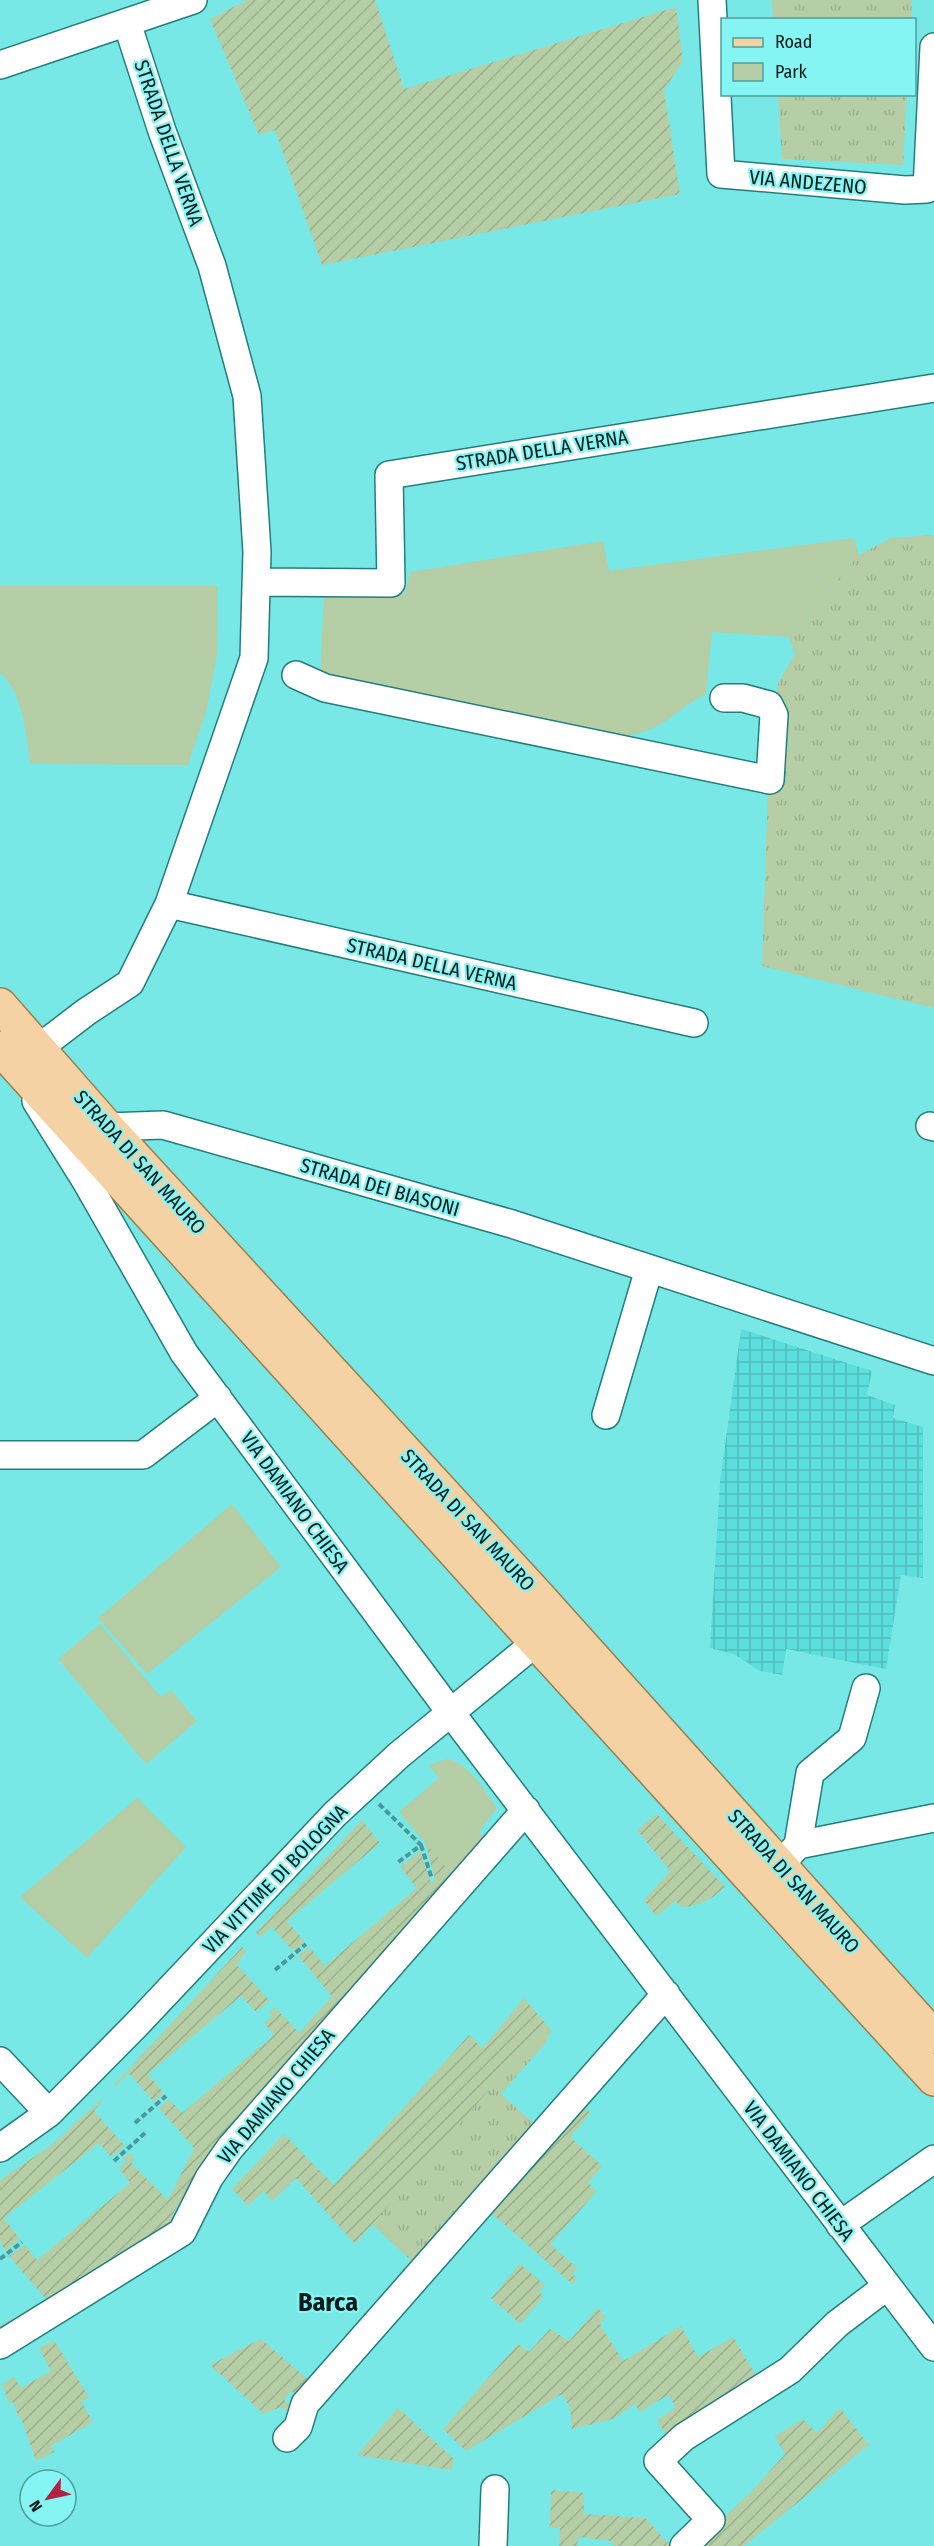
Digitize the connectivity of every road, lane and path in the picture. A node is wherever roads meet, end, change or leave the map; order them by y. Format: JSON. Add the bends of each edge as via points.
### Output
{"nodes":[{"id":1,"x":193,"y":0,"type":"edge"},
{"id":2,"x":712,"y":0,"type":"edge"},
{"id":3,"x":127,"y":23,"type":"junction"},
{"id":4,"x":934,"y":47,"type":"edge"},
{"id":5,"x":0,"y":65,"type":"edge"},
{"id":6,"x":934,"y":388,"type":"edge"},
{"id":7,"x":256,"y":582,"type":"junction"},
{"id":8,"x":296,"y":675,"type":"dead end"},
{"id":9,"x":724,"y":698,"type":"dead end"},
{"id":10,"x":169,"y":904,"type":"junction"},
{"id":11,"x":0,"y":1005,"type":"edge"},
{"id":12,"x":694,"y":1023,"type":"dead end"},
{"id":13,"x":11,"y":1053,"type":"edge"},
{"id":14,"x":96,"y":1154,"type":"junction"},
{"id":15,"x":649,"y":1269,"type":"junction"},
{"id":16,"x":934,"y":1361,"type":"edge"},
{"id":17,"x":218,"y":1398,"type":"junction"},
{"id":18,"x":606,"y":1415,"type":"dead end"},
{"id":19,"x":0,"y":1455,"type":"edge"},
{"id":20,"x":561,"y":1621,"type":"junction"},
{"id":21,"x":536,"y":1642,"type":"junction"},
{"id":22,"x":866,"y":1688,"type":"dead end"},
{"id":23,"x":451,"y":1713,"type":"junction"},
{"id":24,"x":363,"y":1787,"type":"junction"},
{"id":25,"x":526,"y":1810,"type":"junction"},
{"id":26,"x":934,"y":1818,"type":"edge"},
{"id":27,"x":421,"y":1845,"type":"junction"},
{"id":28,"x":789,"y":1855,"type":"junction"},
{"id":29,"x":397,"y":1863,"type":"dead end"},
{"id":30,"x":432,"y":1879,"type":"dead end"},
{"id":31,"x":306,"y":1944,"type":"dead end"},
{"id":32,"x":275,"y":1970,"type":"dead end"},
{"id":33,"x":666,"y":1994,"type":"junction"},
{"id":34,"x":934,"y":2037,"type":"edge"},
{"id":35,"x":0,"y":2061,"type":"edge"},
{"id":36,"x":934,"y":2079,"type":"edge"},
{"id":37,"x":166,"y":2096,"type":"dead end"},
{"id":38,"x":49,"y":2113,"type":"junction"},
{"id":39,"x":135,"y":2123,"type":"dead end"},
{"id":40,"x":145,"y":2133,"type":"dead end"},
{"id":41,"x":0,"y":2148,"type":"edge"},
{"id":42,"x":934,"y":2159,"type":"edge"},
{"id":43,"x":114,"y":2161,"type":"dead end"},
{"id":44,"x":840,"y":2225,"type":"junction"},
{"id":45,"x":22,"y":2242,"type":"dead end"},
{"id":46,"x":0,"y":2259,"type":"edge"},
{"id":47,"x":887,"y":2286,"type":"junction"},
{"id":48,"x":0,"y":2345,"type":"edge"},
{"id":49,"x":934,"y":2347,"type":"edge"},
{"id":50,"x":287,"y":2438,"type":"dead end"},
{"id":51,"x":495,"y":2489,"type":"dead end"},
{"id":52,"x":493,"y":2546,"type":"edge"},
{"id":53,"x":684,"y":2546,"type":"edge"}],
"edges":[{"from":1,"to":3,"type":"street"},
{"from":2,"to":4,"type":"street","name":"VIA ANDEZENO","via":[[721,174],[927,189]]},
{"from":3,"to":5,"type":"street"},
{"from":3,"to":7,"type":"street","name":"STRADA DELLA VERNA","via":[[212,266],[247,396]]},
{"from":6,"to":7,"type":"street","name":"STRADA DELLA VERNA","via":[[389,475],[391,583]]},
{"from":7,"to":10,"type":"street","name":"STRADA DELLA VERNA","via":[[254,658]]},
{"from":8,"to":9,"type":"street","via":[[325,688],[770,780],[774,715],[769,705]]},
{"from":10,"to":12,"type":"street","name":"STRADA DELLA VERNA"},
{"from":10,"to":13,"type":"street","name":"STRADA DELLA VERNA","via":[[130,983]]},
{"from":11,"to":13,"type":"main road","name":"STRADA DI SAN MAURO"},
{"from":13,"to":14,"type":"main road","name":"STRADA DI SAN MAURO"},
{"from":14,"to":15,"type":"street","name":"STRADA DEI BIASONI","via":[[163,1125],[512,1224]]},
{"from":14,"to":17,"type":"street","name":"VIA DAMIANO CHIESA","via":[[184,1353]]},
{"from":14,"to":20,"type":"main road","name":"STRADA DI SAN MAURO"},
{"from":14,"to":21,"type":"main road","name":"STRADA DI SAN MAURO"},
{"from":15,"to":16,"type":"street","name":"STRADA DEI BIASONI"},
{"from":15,"to":18,"type":"street"},
{"from":17,"to":19,"type":"street","via":[[143,1455]]},
{"from":17,"to":23,"type":"street","name":"VIA DAMIANO CHIESA"},
{"from":20,"to":21,"type":"street","name":"VIA VITTIME DI BOLOGNA"},
{"from":20,"to":28,"type":"main road","name":"STRADA DI SAN MAURO"},
{"from":21,"to":23,"type":"street","name":"VIA VITTIME DI BOLOGNA"},
{"from":21,"to":36,"type":"main road","name":"STRADA DI SAN MAURO"},
{"from":22,"to":28,"type":"street","via":[[852,1738],[810,1773]]},
{"from":23,"to":24,"type":"street","name":"VIA VITTIME DI BOLOGNA"},
{"from":23,"to":25,"type":"street","name":"VIA DAMIANO CHIESA"},
{"from":24,"to":27,"type":"path"},
{"from":24,"to":38,"type":"street","name":"VIA VITTIME DI BOLOGNA"},
{"from":25,"to":33,"type":"street","name":"VIA DAMIANO CHIESA"},
{"from":25,"to":48,"type":"street","name":"VIA DAMIANO CHIESA","via":[[230,2148],[209,2178],[182,2232]]},
{"from":26,"to":28,"type":"street"},
{"from":27,"to":29,"type":"path"},
{"from":27,"to":30,"type":"path"},
{"from":28,"to":34,"type":"main road","name":"STRADA DI SAN MAURO"},
{"from":31,"to":32,"type":"path"},
{"from":33,"to":44,"type":"street","name":"VIA DAMIANO CHIESA"},
{"from":33,"to":50,"type":"street","via":[[305,2404],[298,2427]]},
{"from":35,"to":38,"type":"street"},
{"from":37,"to":39,"type":"path"},
{"from":38,"to":41,"type":"street","name":"VIA VITTIME DI BOLOGNA"},
{"from":40,"to":43,"type":"path"},
{"from":42,"to":44,"type":"street"},
{"from":44,"to":47,"type":"street","name":"VIA DAMIANO CHIESA"},
{"from":45,"to":46,"type":"path"},
{"from":47,"to":49,"type":"street","name":"VIA DAMIANO CHIESA"},
{"from":47,"to":53,"type":"street","via":[[837,2324],[790,2370],[684,2437],[658,2461],[711,2520]]},
{"from":51,"to":52,"type":"street"}]}
